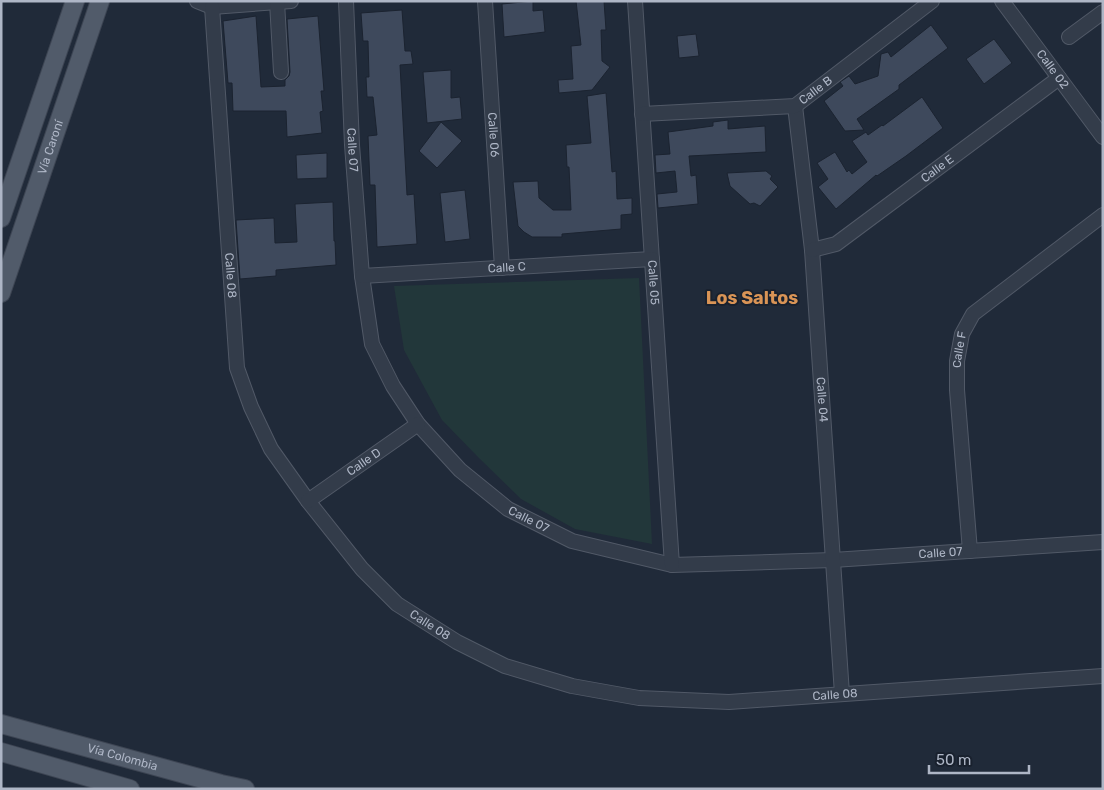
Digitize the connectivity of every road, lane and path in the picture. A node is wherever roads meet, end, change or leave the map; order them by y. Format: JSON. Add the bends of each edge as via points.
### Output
{"nodes":[{"id":1,"x":75,"y":1,"type":"edge"},
{"id":2,"x":100,"y":1,"type":"edge"},
{"id":3,"x":197,"y":1,"type":"edge"},
{"id":4,"x":346,"y":1,"type":"edge"},
{"id":5,"x":485,"y":1,"type":"edge"},
{"id":6,"x":635,"y":1,"type":"edge"},
{"id":7,"x":932,"y":1,"type":"edge"},
{"id":8,"x":1002,"y":1,"type":"edge"},
{"id":9,"x":284,"y":2,"type":"edge"},
{"id":10,"x":212,"y":7,"type":"junction"},
{"id":11,"x":1103,"y":12,"type":"edge"},
{"id":12,"x":1069,"y":38,"type":"dead end"},
{"id":13,"x":281,"y":72,"type":"dead end"},
{"id":14,"x":1059,"y":78,"type":"junction"},
{"id":15,"x":795,"y":106,"type":"junction"},
{"id":16,"x":642,"y":114,"type":"junction"},
{"id":17,"x":1103,"y":137,"type":"edge"},
{"id":18,"x":1103,"y":216,"type":"edge"},
{"id":19,"x":1,"y":218,"type":"edge"},
{"id":20,"x":812,"y":250,"type":"junction"},
{"id":21,"x":652,"y":259,"type":"junction"},
{"id":22,"x":502,"y":268,"type":"junction"},
{"id":23,"x":362,"y":276,"type":"junction"},
{"id":24,"x":1,"y":294,"type":"edge"},
{"id":25,"x":418,"y":424,"type":"junction"},
{"id":26,"x":308,"y":501,"type":"junction"},
{"id":27,"x":1103,"y":542,"type":"edge"},
{"id":28,"x":970,"y":551,"type":"junction"},
{"id":29,"x":833,"y":560,"type":"junction"},
{"id":30,"x":672,"y":565,"type":"junction"},
{"id":31,"x":1103,"y":676,"type":"edge"},
{"id":32,"x":842,"y":694,"type":"junction"},
{"id":33,"x":1,"y":724,"type":"edge"},
{"id":34,"x":1,"y":752,"type":"edge"},
{"id":35,"x":130,"y":789,"type":"edge"},
{"id":36,"x":245,"y":789,"type":"edge"}],
"edges":[{"from":1,"to":19,"type":"main road","name":"Vía Caroní"},
{"from":2,"to":24,"type":"main road","name":"Vía Caroní"},
{"from":3,"to":10,"type":"street"},
{"from":4,"to":23,"type":"street","name":"Calle 07"},
{"from":5,"to":22,"type":"street","name":"Calle 06"},
{"from":6,"to":16,"type":"street","name":"Calle 05"},
{"from":7,"to":15,"type":"street","name":"Calle B"},
{"from":8,"to":14,"type":"street","name":"Calle 02"},
{"from":9,"to":10,"type":"street"},
{"from":9,"to":13,"type":"street"},
{"from":10,"to":26,"type":"street","name":"Calle 08","via":[[238,368],[251,407],[271,449]]},
{"from":11,"to":12,"type":"street"},
{"from":14,"to":17,"type":"street","name":"Calle 02"},
{"from":14,"to":20,"type":"street","name":"Calle E","via":[[836,244]]},
{"from":15,"to":16,"type":"street","name":"Calle B"},
{"from":15,"to":20,"type":"street","name":"Calle 04"},
{"from":16,"to":21,"type":"street","name":"Calle 05"},
{"from":18,"to":28,"type":"street","name":"Calle F","via":[[974,314],[962,334],[957,361],[957,390]]},
{"from":20,"to":29,"type":"street","name":"Calle 04"},
{"from":21,"to":22,"type":"street","name":"Calle C"},
{"from":21,"to":30,"type":"street","name":"Calle 05"},
{"from":22,"to":23,"type":"street","name":"Calle C"},
{"from":23,"to":25,"type":"street","name":"Calle 07","via":[[372,344],[393,386]]},
{"from":25,"to":26,"type":"street","name":"Calle D"},
{"from":25,"to":30,"type":"street","name":"Calle 07","via":[[460,470],[508,509],[572,541]]},
{"from":26,"to":32,"type":"street","name":"Calle 08","via":[[362,569],[397,604],[457,642],[505,666],[572,686],[639,698],[729,702]]},
{"from":27,"to":28,"type":"street","name":"Calle 07"},
{"from":28,"to":29,"type":"street","name":"Calle 07"},
{"from":29,"to":30,"type":"street","name":"Calle 07"},
{"from":29,"to":32,"type":"street","name":"Calle 04"},
{"from":31,"to":32,"type":"street","name":"Calle 08"},
{"from":33,"to":36,"type":"main road","name":"Vía Colombia"},
{"from":34,"to":35,"type":"main road"}]}
